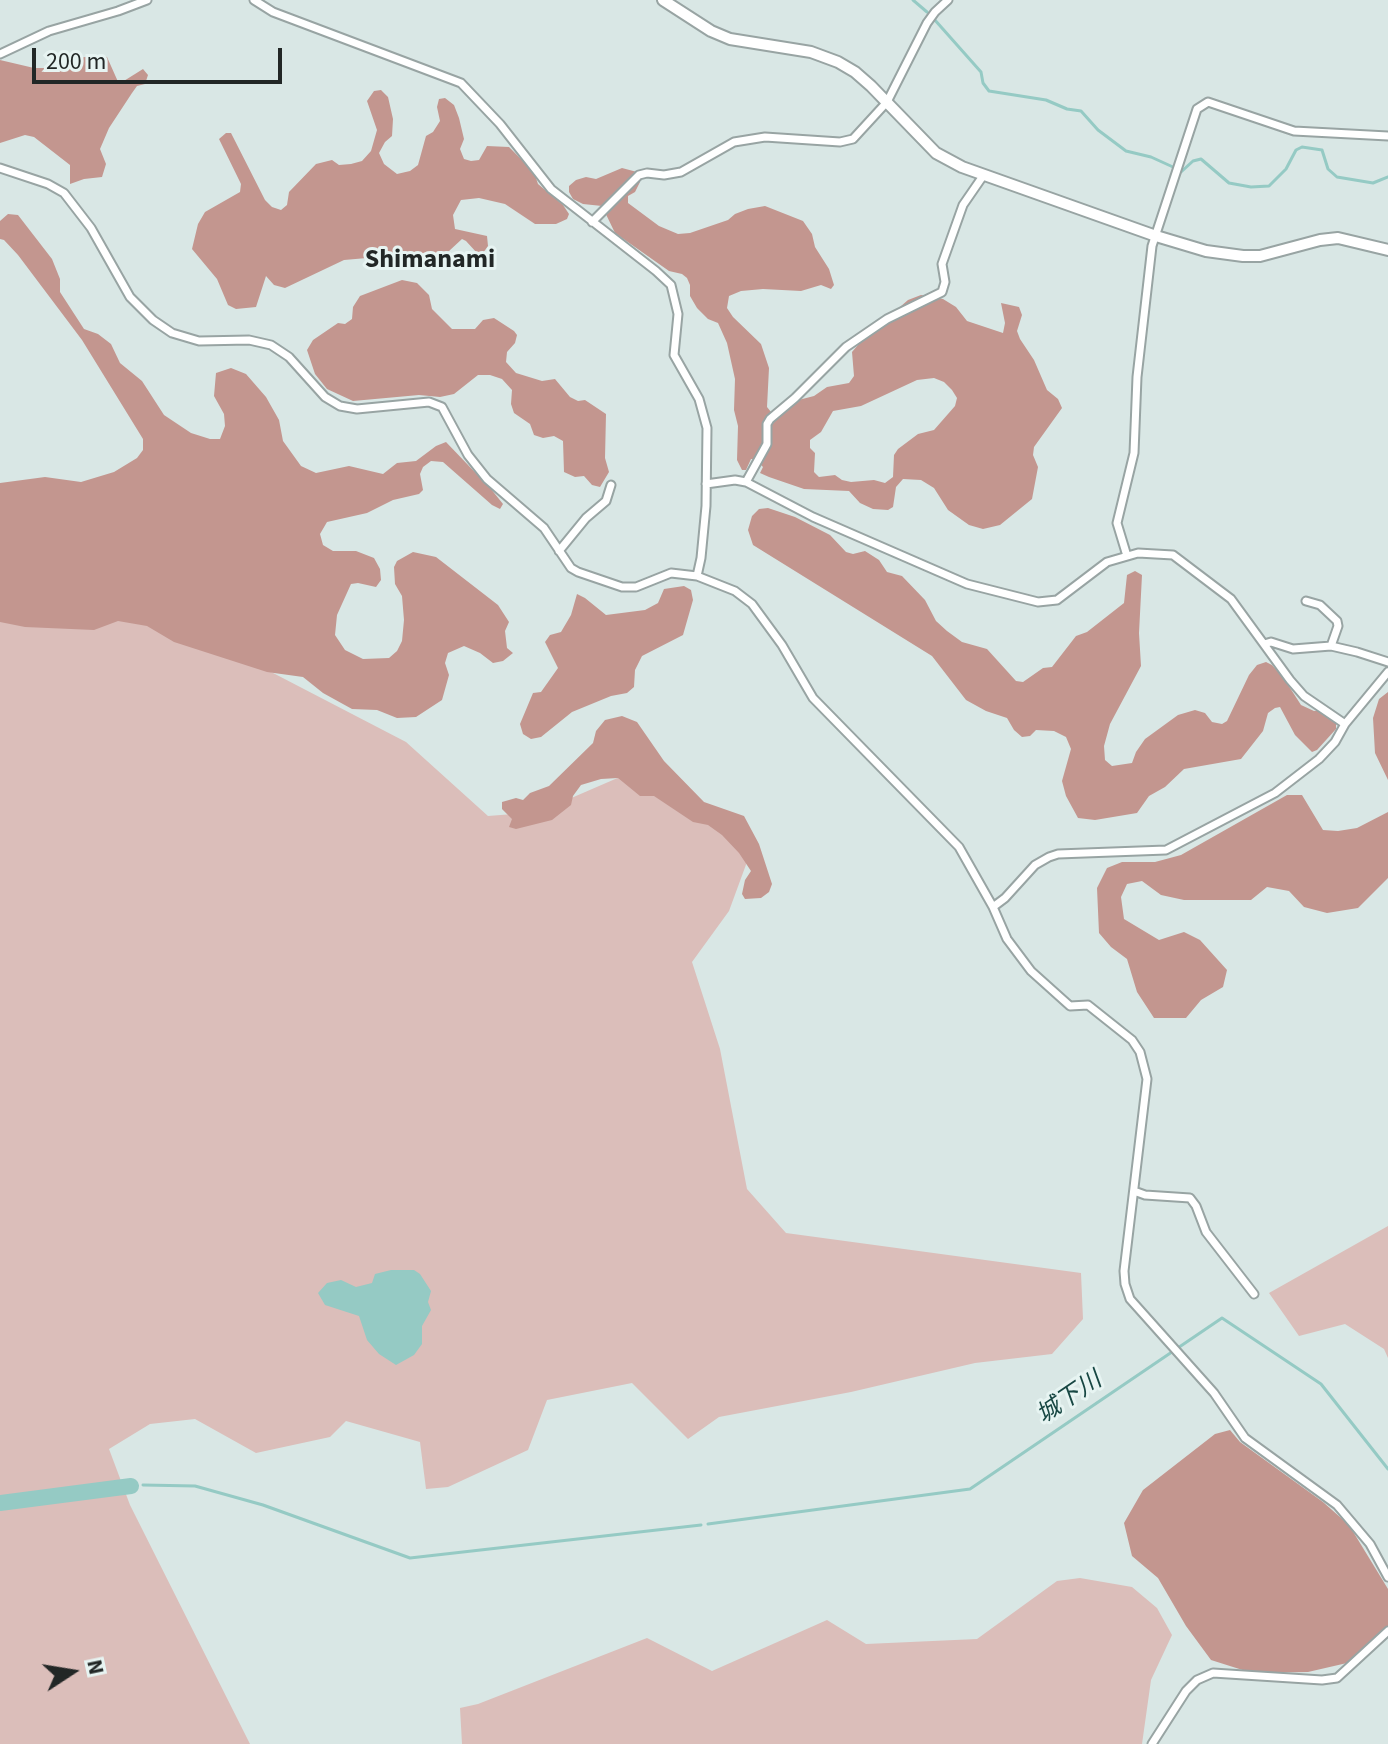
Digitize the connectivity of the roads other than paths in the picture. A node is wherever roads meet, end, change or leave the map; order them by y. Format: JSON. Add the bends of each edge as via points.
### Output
{"nodes":[{"id":1,"x":147,"y":0,"type":"edge"},
{"id":2,"x":254,"y":0,"type":"edge"},
{"id":3,"x":663,"y":0,"type":"edge"},
{"id":4,"x":948,"y":0,"type":"edge"},
{"id":5,"x":0,"y":54,"type":"edge"},
{"id":6,"x":887,"y":102,"type":"junction"},
{"id":7,"x":1388,"y":136,"type":"edge"},
{"id":8,"x":0,"y":168,"type":"edge"},
{"id":9,"x":983,"y":176,"type":"junction"},
{"id":10,"x":592,"y":222,"type":"junction"},
{"id":11,"x":1156,"y":236,"type":"junction"},
{"id":12,"x":1388,"y":250,"type":"edge"},
{"id":13,"x":746,"y":482,"type":"junction"},
{"id":14,"x":706,"y":484,"type":"junction"},
{"id":15,"x":611,"y":485,"type":"dead end"},
{"id":16,"x":559,"y":551,"type":"junction"},
{"id":17,"x":1127,"y":556,"type":"junction"},
{"id":18,"x":697,"y":576,"type":"junction"},
{"id":19,"x":1306,"y":601,"type":"dead end"},
{"id":20,"x":1264,"y":644,"type":"junction"},
{"id":21,"x":1331,"y":646,"type":"junction"},
{"id":22,"x":1388,"y":662,"type":"edge"},
{"id":23,"x":1388,"y":672,"type":"edge"},
{"id":24,"x":1345,"y":724,"type":"junction"},
{"id":25,"x":993,"y":907,"type":"junction"},
{"id":26,"x":1134,"y":1191,"type":"junction"},
{"id":27,"x":1254,"y":1294,"type":"dead end"},
{"id":28,"x":1388,"y":1577,"type":"edge"},
{"id":29,"x":1388,"y":1631,"type":"edge"},
{"id":30,"x":1152,"y":1744,"type":"edge"}],
"edges":[{"from":1,"to":5,"type":"street","via":[[49,31]]},
{"from":2,"to":10,"type":"street","via":[[273,12],[461,83],[551,189]]},
{"from":3,"to":6,"type":"street","via":[[730,39],[811,52],[838,62]]},
{"from":4,"to":6,"type":"street","via":[[927,23]]},
{"from":6,"to":9,"type":"street","via":[[936,153]]},
{"from":6,"to":10,"type":"street","via":[[853,139],[765,137],[734,142],[681,172],[639,175]]},
{"from":7,"to":11,"type":"street","via":[[1294,131],[1208,102],[1197,109]]},
{"from":8,"to":16,"type":"street","via":[[64,193],[91,228],[130,297],[172,333],[199,341],[271,345],[340,406],[429,402],[442,407],[487,479],[544,528]]},
{"from":9,"to":11,"type":"street"},
{"from":9,"to":13,"type":"street","via":[[963,205],[942,264],[942,292],[846,347],[770,419],[767,444]]},
{"from":10,"to":14,"type":"street","via":[[671,285],[678,314],[674,355],[704,410]]},
{"from":11,"to":12,"type":"street","via":[[1243,256],[1338,238]]},
{"from":11,"to":17,"type":"street","via":[[1137,377],[1134,453],[1117,523]]},
{"from":13,"to":14,"type":"street"},
{"from":13,"to":17,"type":"street","via":[[967,584],[1038,602],[1057,600],[1107,562]]},
{"from":14,"to":18,"type":"street"},
{"from":15,"to":16,"type":"street","via":[[606,501]]},
{"from":16,"to":18,"type":"street","via":[[571,568],[616,587],[636,587],[671,573]]},
{"from":17,"to":20,"type":"street","via":[[1173,555],[1231,599]]},
{"from":18,"to":25,"type":"street","via":[[752,604],[813,698],[959,847]]},
{"from":19,"to":21,"type":"street","via":[[1320,605],[1337,621]]},
{"from":20,"to":21,"type":"street","via":[[1293,649]]},
{"from":20,"to":24,"type":"street","via":[[1304,696]]},
{"from":21,"to":22,"type":"street"},
{"from":23,"to":24,"type":"street"},
{"from":24,"to":25,"type":"street","via":[[1319,759],[1275,793],[1179,844],[1152,852],[1049,857]]},
{"from":25,"to":26,"type":"street","via":[[1007,939],[1054,994],[1070,1006],[1088,1005],[1123,1030],[1140,1052],[1147,1079]]},
{"from":26,"to":27,"type":"street","via":[[1190,1198],[1206,1232]]},
{"from":26,"to":28,"type":"street","via":[[1125,1284],[1130,1299],[1214,1393],[1245,1438],[1337,1505],[1370,1544]]},
{"from":29,"to":30,"type":"street","via":[[1337,1678],[1213,1673],[1197,1680]]}]}
